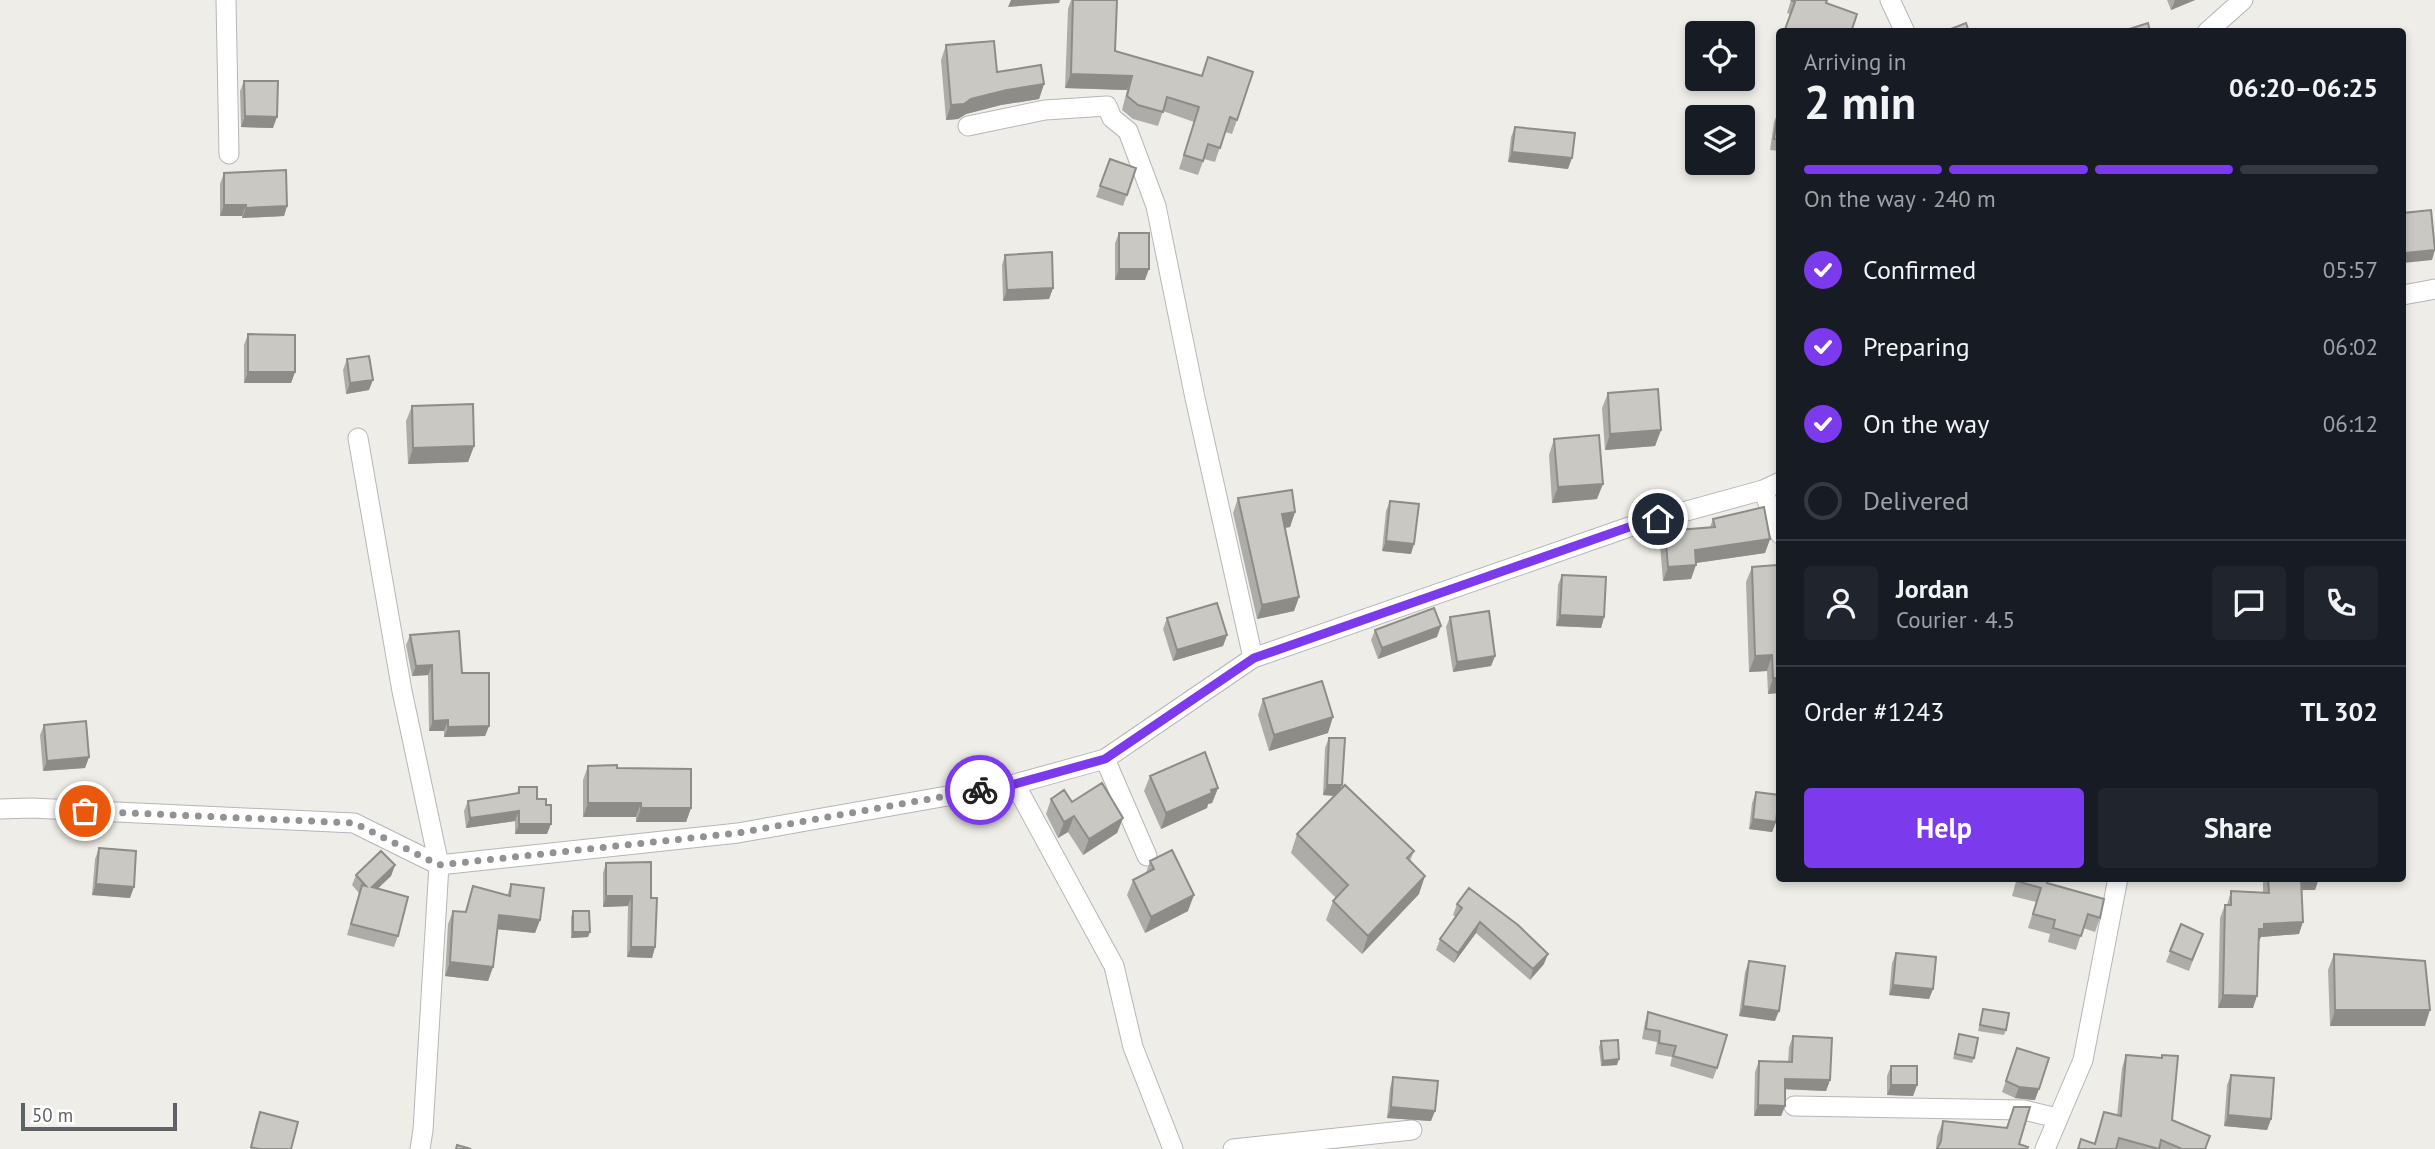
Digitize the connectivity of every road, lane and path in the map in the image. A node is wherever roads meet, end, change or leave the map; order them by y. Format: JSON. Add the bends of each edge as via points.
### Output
{"nodes":[{"id":1,"x":226,"y":0,"type":"edge"},
{"id":2,"x":1890,"y":0,"type":"edge"},
{"id":3,"x":2243,"y":0,"type":"edge"},
{"id":4,"x":1903,"y":28,"type":"edge"},
{"id":5,"x":2212,"y":28,"type":"edge"},
{"id":6,"x":968,"y":126,"type":"dead end"},
{"id":7,"x":229,"y":153,"type":"dead end"},
{"id":8,"x":2435,"y":289,"type":"edge"},
{"id":9,"x":2406,"y":294,"type":"edge"},
{"id":10,"x":358,"y":438,"type":"dead end"},
{"id":11,"x":1771,"y":486,"type":"edge"},
{"id":12,"x":1776,"y":513,"type":"edge"},
{"id":13,"x":1254,"y":658,"type":"junction"},
{"id":14,"x":1105,"y":759,"type":"junction"},
{"id":15,"x":1015,"y":784,"type":"junction"},
{"id":16,"x":0,"y":809,"type":"edge"},
{"id":17,"x":1147,"y":856,"type":"dead end"},
{"id":18,"x":439,"y":865,"type":"junction"},
{"id":19,"x":2117,"y":882,"type":"edge"},
{"id":20,"x":1794,"y":1106,"type":"dead end"},
{"id":21,"x":2057,"y":1118,"type":"junction"},
{"id":22,"x":1412,"y":1130,"type":"dead end"},
{"id":23,"x":420,"y":1149,"type":"edge"},
{"id":24,"x":1173,"y":1149,"type":"edge"},
{"id":25,"x":1233,"y":1149,"type":"edge"},
{"id":26,"x":2045,"y":1149,"type":"edge"}],
"edges":[{"from":1,"to":7,"type":"street"},
{"from":2,"to":4,"type":"street"},
{"from":3,"to":5,"type":"street"},
{"from":6,"to":13,"type":"street","via":[[1045,110],[1107,106],[1112,118],[1128,131],[1156,206]]},
{"from":8,"to":9,"type":"street"},
{"from":10,"to":18,"type":"street","via":[[402,691]]},
{"from":11,"to":12,"type":"street"},
{"from":11,"to":13,"type":"street","via":[[1632,526]]},
{"from":13,"to":14,"type":"street"},
{"from":14,"to":15,"type":"street"},
{"from":14,"to":17,"type":"street"},
{"from":15,"to":18,"type":"street","via":[[738,833]]},
{"from":15,"to":24,"type":"street","via":[[1114,966],[1133,1048]]},
{"from":16,"to":18,"type":"street","via":[[354,823]]},
{"from":18,"to":23,"type":"street"},
{"from":19,"to":21,"type":"street","via":[[2083,1060]]},
{"from":20,"to":21,"type":"street","via":[[2024,1110]]},
{"from":21,"to":26,"type":"street"},
{"from":22,"to":25,"type":"street"}]}
